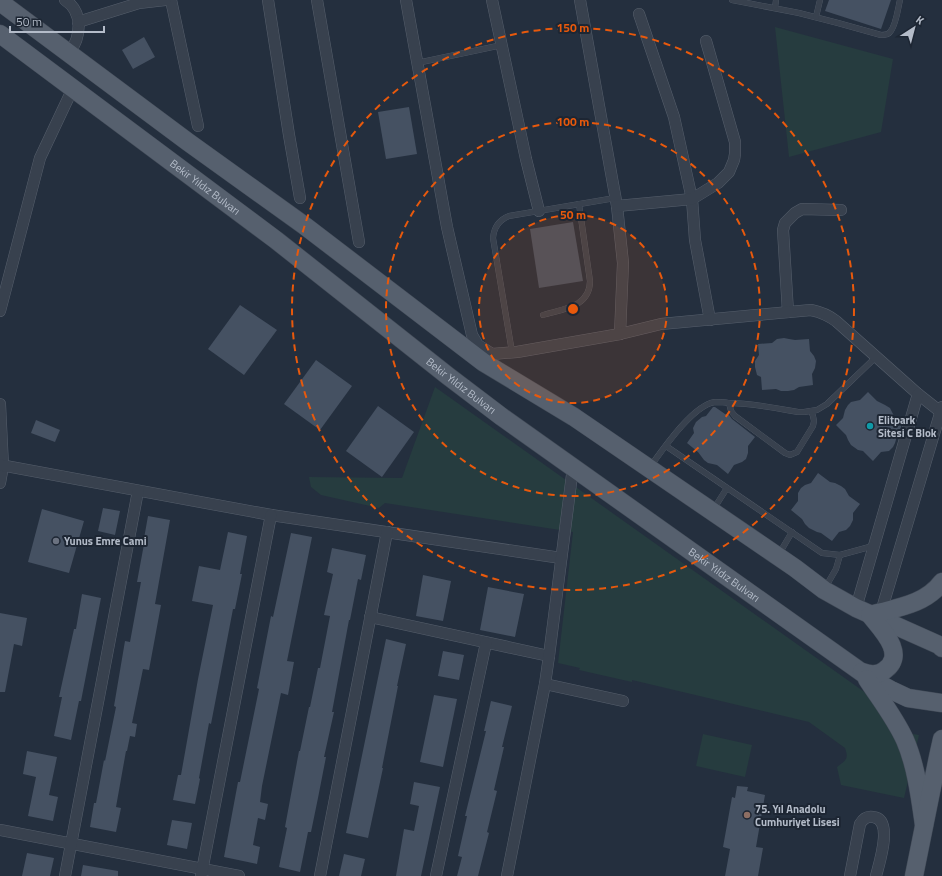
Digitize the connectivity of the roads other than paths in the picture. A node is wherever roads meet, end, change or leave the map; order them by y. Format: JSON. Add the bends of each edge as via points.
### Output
{"nodes":[{"id":1,"x":65,"y":0,"type":"edge"},
{"id":2,"x":165,"y":0,"type":"edge"},
{"id":3,"x":171,"y":0,"type":"edge"},
{"id":4,"x":268,"y":0,"type":"edge"},
{"id":5,"x":317,"y":0,"type":"edge"},
{"id":6,"x":406,"y":0,"type":"edge"},
{"id":7,"x":492,"y":0,"type":"edge"},
{"id":8,"x":580,"y":0,"type":"edge"},
{"id":9,"x":732,"y":0,"type":"edge"},
{"id":10,"x":776,"y":0,"type":"edge"},
{"id":11,"x":820,"y":0,"type":"edge"},
{"id":12,"x":900,"y":0,"type":"edge"},
{"id":13,"x":0,"y":2,"type":"edge"},
{"id":14,"x":775,"y":8,"type":"junction"},
{"id":15,"x":638,"y":14,"type":"dead end"},
{"id":16,"x":816,"y":17,"type":"junction"},
{"id":17,"x":78,"y":22,"type":"junction"},
{"id":18,"x":0,"y":34,"type":"edge"},
{"id":19,"x":706,"y":42,"type":"dead end"},
{"id":20,"x":502,"y":44,"type":"junction"},
{"id":21,"x":69,"y":54,"type":"junction"},
{"id":22,"x":417,"y":63,"type":"junction"},
{"id":23,"x":73,"y":88,"type":"junction"},
{"id":24,"x":198,"y":126,"type":"dead end"},
{"id":25,"x":300,"y":198,"type":"dead end"},
{"id":26,"x":692,"y":199,"type":"junction"},
{"id":27,"x":616,"y":202,"type":"junction"},
{"id":28,"x":579,"y":204,"type":"junction"},
{"id":29,"x":841,"y":210,"type":"dead end"},
{"id":30,"x":539,"y":211,"type":"junction"},
{"id":31,"x":359,"y":242,"type":"dead end"},
{"id":32,"x":0,"y":311,"type":"edge"},
{"id":33,"x":788,"y":312,"type":"junction"},
{"id":34,"x":543,"y":315,"type":"dead end"},
{"id":35,"x":710,"y":320,"type":"junction"},
{"id":36,"x":620,"y":334,"type":"junction"},
{"id":37,"x":512,"y":352,"type":"junction"},
{"id":38,"x":876,"y":357,"type":"junction"},
{"id":39,"x":488,"y":358,"type":"junction"},
{"id":40,"x":918,"y":394,"type":"junction"},
{"id":41,"x":729,"y":403,"type":"junction"},
{"id":42,"x":0,"y":404,"type":"edge"},
{"id":43,"x":811,"y":411,"type":"junction"},
{"id":44,"x":942,"y":411,"type":"edge"},
{"id":45,"x":666,"y":446,"type":"junction"},
{"id":46,"x":2,"y":466,"type":"edge"},
{"id":47,"x":572,"y":467,"type":"junction"},
{"id":48,"x":649,"y":468,"type":"junction"},
{"id":49,"x":0,"y":483,"type":"edge"},
{"id":50,"x":727,"y":488,"type":"junction"},
{"id":51,"x":138,"y":491,"type":"junction"},
{"id":52,"x":712,"y":512,"type":"junction"},
{"id":53,"x":271,"y":515,"type":"junction"},
{"id":54,"x":387,"y":532,"type":"junction"},
{"id":55,"x":792,"y":532,"type":"junction"},
{"id":56,"x":874,"y":546,"type":"junction"},
{"id":57,"x":840,"y":555,"type":"junction"},
{"id":58,"x":777,"y":556,"type":"junction"},
{"id":59,"x":561,"y":558,"type":"junction"},
{"id":60,"x":942,"y":582,"type":"edge"},
{"id":61,"x":824,"y":590,"type":"junction"},
{"id":62,"x":869,"y":612,"type":"junction"},
{"id":63,"x":370,"y":617,"type":"junction"},
{"id":64,"x":486,"y":643,"type":"junction"},
{"id":65,"x":942,"y":648,"type":"edge"},
{"id":66,"x":549,"y":656,"type":"junction"},
{"id":67,"x":862,"y":672,"type":"junction"},
{"id":68,"x":544,"y":684,"type":"junction"},
{"id":69,"x":623,"y":701,"type":"dead end"},
{"id":70,"x":942,"y":703,"type":"edge"},
{"id":71,"x":942,"y":739,"type":"edge"},
{"id":72,"x":924,"y":825,"type":"junction"},
{"id":73,"x":0,"y":830,"type":"edge"},
{"id":74,"x":71,"y":844,"type":"junction"},
{"id":75,"x":201,"y":872,"type":"edge"},
{"id":76,"x":65,"y":876,"type":"edge"},
{"id":77,"x":239,"y":876,"type":"edge"},
{"id":78,"x":320,"y":876,"type":"edge"},
{"id":79,"x":436,"y":876,"type":"edge"},
{"id":80,"x":508,"y":876,"type":"edge"},
{"id":81,"x":850,"y":876,"type":"edge"},
{"id":82,"x":876,"y":876,"type":"edge"},
{"id":83,"x":914,"y":876,"type":"edge"}],
"edges":[{"from":1,"to":17,"type":"street","via":[[74,9]]},
{"from":2,"to":17,"type":"street","via":[[139,3]]},
{"from":3,"to":24,"type":"street"},
{"from":4,"to":25,"type":"street"},
{"from":5,"to":31,"type":"street"},
{"from":6,"to":22,"type":"street"},
{"from":7,"to":20,"type":"street"},
{"from":8,"to":27,"type":"street"},
{"from":9,"to":14,"type":"lane"},
{"from":10,"to":14,"type":"lane"},
{"from":11,"to":16,"type":"lane"},
{"from":12,"to":16,"type":"lane","via":[[892,29],[881,36]]},
{"from":13,"to":21,"type":"main road"},
{"from":14,"to":16,"type":"lane"},
{"from":15,"to":26,"type":"street","via":[[674,117]]},
{"from":17,"to":21,"type":"street","via":[[76,42]]},
{"from":18,"to":23,"type":"main road","name":"Bekir Yıldız Bulvarı"},
{"from":19,"to":26,"type":"street","via":[[735,142],[735,154],[732,166],[724,177]]},
{"from":20,"to":22,"type":"lane"},
{"from":20,"to":30,"type":"street"},
{"from":21,"to":39,"type":"main road"},
{"from":22,"to":39,"type":"street","via":[[446,227],[472,335]]},
{"from":23,"to":32,"type":"street","via":[[40,158]]},
{"from":23,"to":47,"type":"main road","name":"Bekir Yıldız Bulvarı","via":[[276,240],[502,418]]},
{"from":26,"to":27,"type":"street"},
{"from":26,"to":35,"type":"street","via":[[695,240]]},
{"from":27,"to":28,"type":"lane"},
{"from":27,"to":36,"type":"street","via":[[624,263]]},
{"from":28,"to":30,"type":"lane"},
{"from":28,"to":34,"type":"lane","via":[[590,281],[589,290],[583,300],[573,306]]},
{"from":29,"to":33,"type":"street","via":[[802,209],[786,223],[783,230]]},
{"from":30,"to":37,"type":"lane","via":[[505,218],[498,223],[493,238]]},
{"from":33,"to":35,"type":"street"},
{"from":33,"to":38,"type":"street","via":[[811,310],[828,316]]},
{"from":35,"to":36,"type":"street","via":[[661,324]]},
{"from":36,"to":37,"type":"street"},
{"from":37,"to":39,"type":"street"},
{"from":38,"to":40,"type":"street"},
{"from":38,"to":43,"type":"lane","via":[[827,404]]},
{"from":39,"to":48,"type":"main road"},
{"from":40,"to":44,"type":"street"},
{"from":40,"to":56,"type":"street"},
{"from":41,"to":43,"type":"lane","via":[[798,412]]},
{"from":41,"to":43,"type":"lane","via":[[735,416],[790,455],[797,452],[811,431],[814,421]]},
{"from":41,"to":45,"type":"lane","via":[[714,402],[697,412]]},
{"from":42,"to":46,"type":"street"},
{"from":44,"to":62,"type":"street"},
{"from":45,"to":48,"type":"lane"},
{"from":45,"to":50,"type":"lane"},
{"from":46,"to":49,"type":"street"},
{"from":46,"to":51,"type":"street"},
{"from":47,"to":59,"type":"street"},
{"from":47,"to":67,"type":"main road","name":"Bekir Yıldız Bulvarı"},
{"from":48,"to":52,"type":"main road"},
{"from":50,"to":52,"type":"lane"},
{"from":50,"to":55,"type":"lane"},
{"from":51,"to":53,"type":"street"},
{"from":51,"to":74,"type":"street"},
{"from":52,"to":58,"type":"main road"},
{"from":53,"to":54,"type":"street"},
{"from":53,"to":75,"type":"street"},
{"from":54,"to":59,"type":"street"},
{"from":54,"to":63,"type":"street"},
{"from":55,"to":57,"type":"lane","via":[[822,552]]},
{"from":55,"to":58,"type":"lane"},
{"from":56,"to":57,"type":"lane"},
{"from":56,"to":62,"type":"street"},
{"from":57,"to":61,"type":"lane","via":[[836,569]]},
{"from":58,"to":61,"type":"main road"},
{"from":59,"to":66,"type":"street"},
{"from":60,"to":62,"type":"main road","via":[[920,600],[905,606]]},
{"from":61,"to":62,"type":"main road"},
{"from":62,"to":65,"type":"main road"},
{"from":62,"to":67,"type":"main road","via":[[890,641],[894,652],[888,668],[872,675]]},
{"from":63,"to":64,"type":"street"},
{"from":63,"to":78,"type":"street"},
{"from":64,"to":66,"type":"street"},
{"from":64,"to":79,"type":"street"},
{"from":66,"to":68,"type":"street"},
{"from":67,"to":70,"type":"main road","name":"Bekir Yıldız Bulvarı","via":[[908,698]]},
{"from":67,"to":72,"type":"main road","via":[[895,720],[905,741],[912,761]]},
{"from":68,"to":69,"type":"street"},
{"from":68,"to":80,"type":"street"},
{"from":71,"to":72,"type":"main road"},
{"from":72,"to":83,"type":"main road"},
{"from":73,"to":74,"type":"street"},
{"from":74,"to":75,"type":"street"},
{"from":74,"to":76,"type":"street"},
{"from":75,"to":77,"type":"street"},
{"from":81,"to":82,"type":"street","via":[[860,824],[871,817],[879,819],[884,834]]}]}
